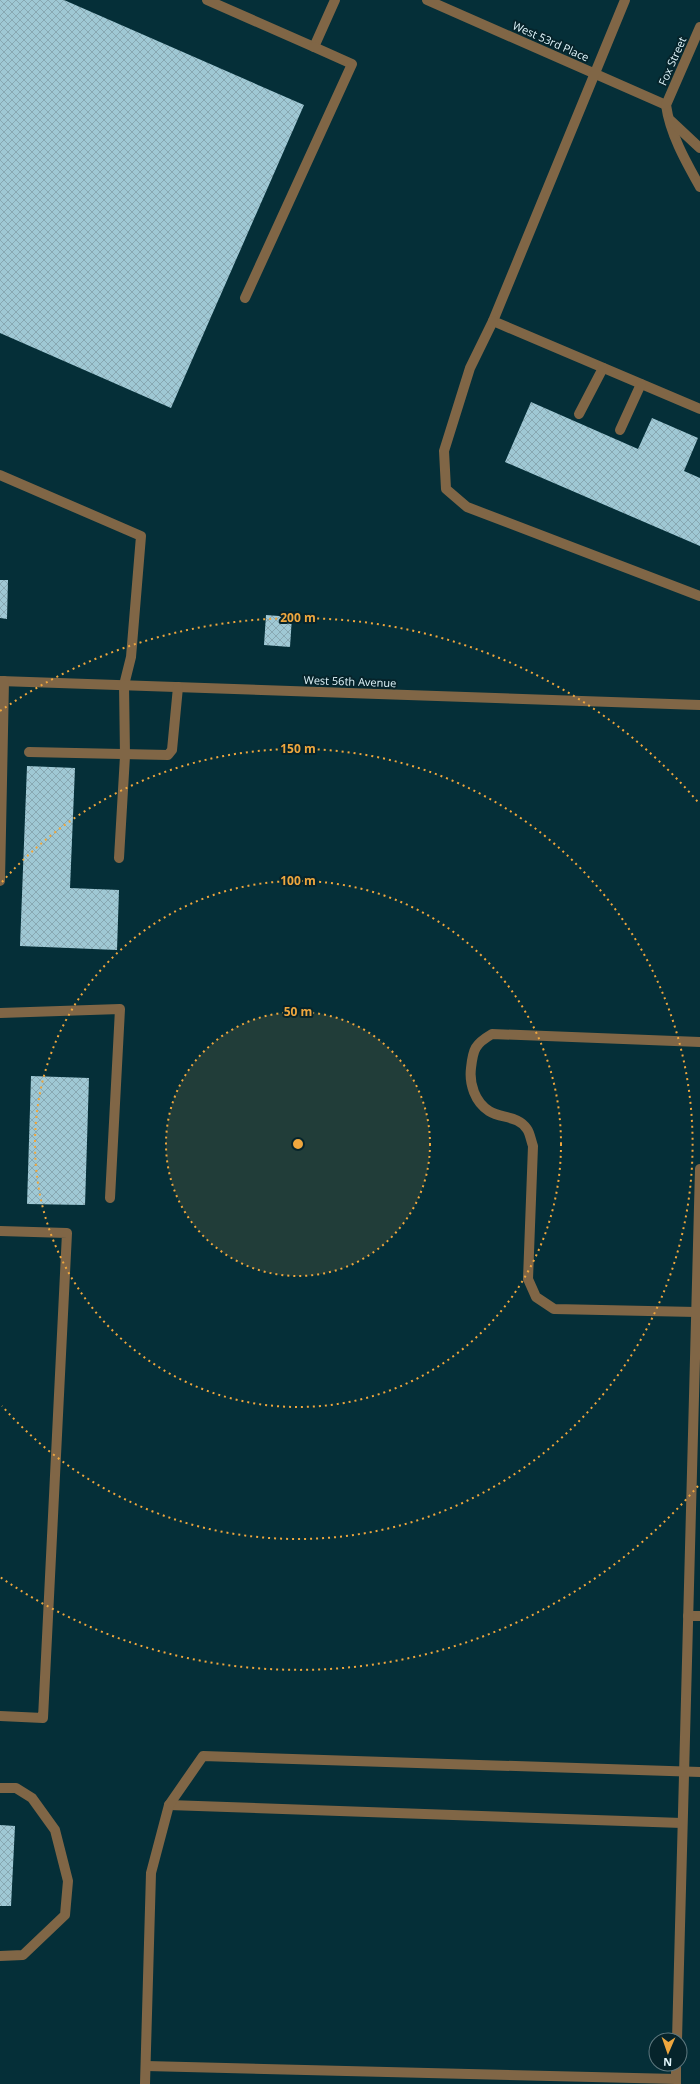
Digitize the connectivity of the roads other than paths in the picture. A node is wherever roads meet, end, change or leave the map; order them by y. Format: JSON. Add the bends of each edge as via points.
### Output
{"nodes":[{"id":1,"x":207,"y":0,"type":"edge"},
{"id":2,"x":335,"y":0,"type":"edge"},
{"id":3,"x":427,"y":0,"type":"edge"},
{"id":4,"x":625,"y":0,"type":"edge"},
{"id":5,"x":700,"y":27,"type":"edge"},
{"id":6,"x":314,"y":47,"type":"junction"},
{"id":7,"x":594,"y":73,"type":"junction"},
{"id":8,"x":666,"y":105,"type":"junction"},
{"id":9,"x":668,"y":118,"type":"junction"},
{"id":10,"x":700,"y":148,"type":"edge"},
{"id":11,"x":700,"y":187,"type":"edge"},
{"id":12,"x":246,"y":298,"type":"dead end"},
{"id":13,"x":493,"y":321,"type":"junction"},
{"id":14,"x":603,"y":368,"type":"junction"},
{"id":15,"x":641,"y":384,"type":"junction"},
{"id":16,"x":700,"y":409,"type":"edge"},
{"id":17,"x":579,"y":414,"type":"dead end"},
{"id":18,"x":620,"y":430,"type":"dead end"},
{"id":19,"x":0,"y":475,"type":"edge"},
{"id":20,"x":700,"y":596,"type":"edge"},
{"id":21,"x":2,"y":681,"type":"edge"},
{"id":22,"x":124,"y":685,"type":"junction"},
{"id":23,"x":178,"y":687,"type":"junction"},
{"id":24,"x":700,"y":705,"type":"edge"},
{"id":25,"x":29,"y":752,"type":"dead end"},
{"id":26,"x":125,"y":756,"type":"junction"},
{"id":27,"x":120,"y":858,"type":"dead end"},
{"id":28,"x":0,"y":881,"type":"edge"},
{"id":29,"x":0,"y":1013,"type":"edge"},
{"id":30,"x":700,"y":1042,"type":"edge"},
{"id":31,"x":700,"y":1169,"type":"edge"},
{"id":32,"x":110,"y":1198,"type":"dead end"},
{"id":33,"x":0,"y":1231,"type":"edge"},
{"id":34,"x":696,"y":1312,"type":"junction"},
{"id":35,"x":688,"y":1616,"type":"junction"},
{"id":36,"x":700,"y":1616,"type":"edge"},
{"id":37,"x":0,"y":1716,"type":"edge"},
{"id":38,"x":684,"y":1771,"type":"junction"},
{"id":39,"x":700,"y":1772,"type":"edge"},
{"id":40,"x":0,"y":1788,"type":"edge"},
{"id":41,"x":169,"y":1805,"type":"junction"},
{"id":42,"x":682,"y":1823,"type":"junction"},
{"id":43,"x":0,"y":1956,"type":"edge"},
{"id":44,"x":677,"y":2032,"type":"edge"},
{"id":45,"x":146,"y":2066,"type":"junction"},
{"id":46,"x":676,"y":2081,"type":"edge"},
{"id":47,"x":145,"y":2084,"type":"edge"}],
"edges":[{"from":1,"to":6,"type":"street"},
{"from":2,"to":6,"type":"street"},
{"from":3,"to":7,"type":"street","name":"West 53rd Place"},
{"from":4,"to":7,"type":"street"},
{"from":5,"to":8,"type":"street","name":"Fox Street"},
{"from":6,"to":12,"type":"street","via":[[352,64]]},
{"from":7,"to":8,"type":"street","name":"West 53rd Place"},
{"from":7,"to":13,"type":"street"},
{"from":8,"to":9,"type":"street"},
{"from":9,"to":10,"type":"street"},
{"from":9,"to":11,"type":"street","via":[[684,159]]},
{"from":13,"to":14,"type":"street"},
{"from":13,"to":20,"type":"street","via":[[470,368],[444,451],[446,489],[467,507]]},
{"from":14,"to":15,"type":"street"},
{"from":14,"to":17,"type":"street"},
{"from":15,"to":16,"type":"street"},
{"from":15,"to":18,"type":"street"},
{"from":19,"to":22,"type":"street","via":[[141,536],[131,657]]},
{"from":21,"to":22,"type":"street","name":"West 56th Avenue"},
{"from":21,"to":28,"type":"street"},
{"from":22,"to":23,"type":"street","name":"West 56th Avenue"},
{"from":22,"to":26,"type":"street"},
{"from":23,"to":24,"type":"street","name":"West 56th Avenue"},
{"from":23,"to":26,"type":"street","via":[[172,750],[168,755]]},
{"from":25,"to":26,"type":"street"},
{"from":26,"to":27,"type":"street"},
{"from":29,"to":32,"type":"street","via":[[120,1009]]},
{"from":30,"to":34,"type":"street","via":[[492,1034],[478,1042],[472,1057],[470,1078],[476,1099],[490,1112],[514,1118],[527,1128],[533,1146],[528,1279],[536,1296],[554,1309]]},
{"from":31,"to":34,"type":"street"},
{"from":33,"to":37,"type":"street","via":[[67,1233],[43,1718]]},
{"from":34,"to":35,"type":"street"},
{"from":35,"to":36,"type":"street"},
{"from":35,"to":38,"type":"street"},
{"from":38,"to":39,"type":"street"},
{"from":38,"to":41,"type":"street","via":[[203,1756]]},
{"from":38,"to":42,"type":"street"},
{"from":40,"to":43,"type":"street","via":[[16,1788],[32,1798],[55,1830],[68,1881],[65,1915],[23,1955]]},
{"from":41,"to":42,"type":"street"},
{"from":41,"to":45,"type":"street","via":[[152,1873]]},
{"from":42,"to":44,"type":"street"},
{"from":45,"to":46,"type":"street"},
{"from":45,"to":47,"type":"street"}]}
